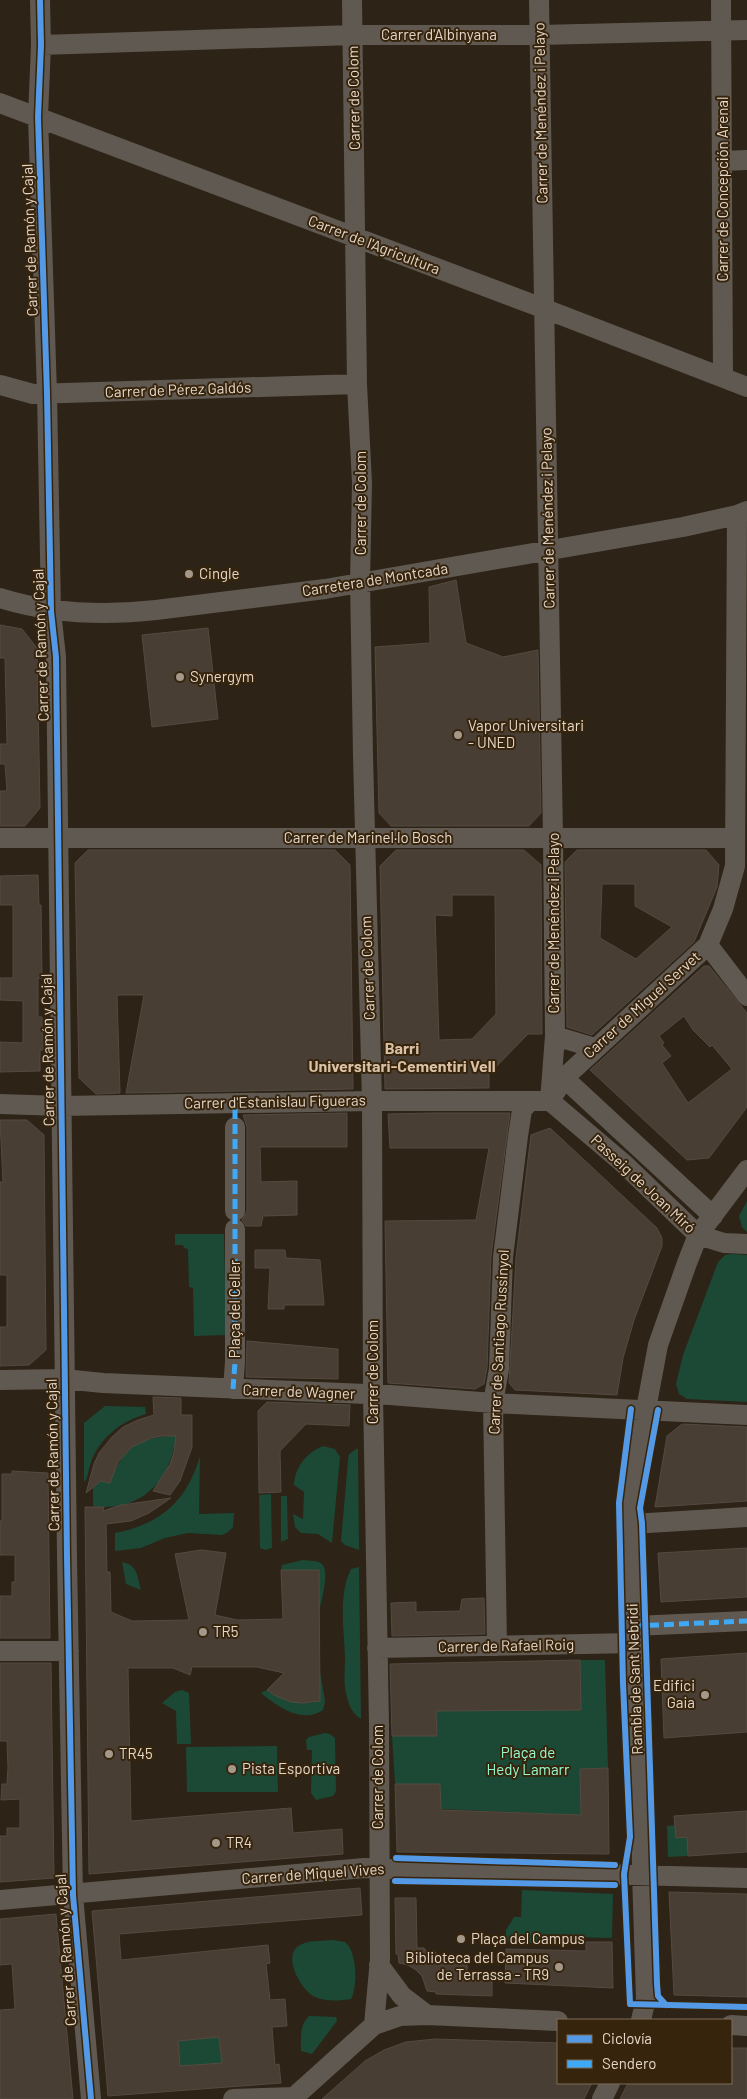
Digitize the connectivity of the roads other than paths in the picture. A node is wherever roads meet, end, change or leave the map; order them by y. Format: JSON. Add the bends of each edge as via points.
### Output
{"nodes":[{"id":1,"x":40,"y":0,"type":"edge"},
{"id":2,"x":352,"y":0,"type":"edge"},
{"id":3,"x":539,"y":0,"type":"edge"},
{"id":4,"x":721,"y":0,"type":"edge"},
{"id":5,"x":747,"y":30,"type":"edge"},
{"id":6,"x":722,"y":31,"type":"junction"},
{"id":7,"x":352,"y":35,"type":"junction"},
{"id":8,"x":539,"y":35,"type":"junction"},
{"id":9,"x":41,"y":45,"type":"junction"},
{"id":10,"x":0,"y":103,"type":"edge"},
{"id":11,"x":38,"y":117,"type":"junction"},
{"id":12,"x":747,"y":160,"type":"edge"},
{"id":13,"x":723,"y":161,"type":"junction"},
{"id":14,"x":356,"y":239,"type":"junction"},
{"id":15,"x":545,"y":309,"type":"junction"},
{"id":16,"x":723,"y":378,"type":"junction"},
{"id":17,"x":0,"y":384,"type":"edge"},
{"id":18,"x":357,"y":384,"type":"junction"},
{"id":19,"x":747,"y":387,"type":"edge"},
{"id":20,"x":47,"y":393,"type":"junction"},
{"id":21,"x":742,"y":513,"type":"edge"},
{"id":22,"x":549,"y":552,"type":"junction"},
{"id":23,"x":360,"y":582,"type":"junction"},
{"id":24,"x":0,"y":598,"type":"edge"},
{"id":25,"x":51,"y":611,"type":"junction"},
{"id":26,"x":0,"y":838,"type":"edge"},
{"id":27,"x":553,"y":838,"type":"junction"},
{"id":28,"x":736,"y":838,"type":"junction"},
{"id":29,"x":58,"y":839,"type":"junction"},
{"id":30,"x":365,"y":839,"type":"junction"},
{"id":31,"x":708,"y":946,"type":"junction"},
{"id":32,"x":747,"y":996,"type":"edge"},
{"id":33,"x":554,"y":1036,"type":"junction"},
{"id":34,"x":595,"y":1048,"type":"junction"},
{"id":35,"x":564,"y":1078,"type":"junction"},
{"id":36,"x":372,"y":1101,"type":"junction"},
{"id":37,"x":550,"y":1101,"type":"junction"},
{"id":38,"x":529,"y":1102,"type":"junction"},
{"id":39,"x":0,"y":1104,"type":"edge"},
{"id":40,"x":61,"y":1106,"type":"junction"},
{"id":41,"x":235,"y":1116,"type":"junction"},
{"id":42,"x":747,"y":1170,"type":"edge"},
{"id":43,"x":713,"y":1216,"type":"junction"},
{"id":44,"x":698,"y":1235,"type":"junction"},
{"id":45,"x":747,"y":1244,"type":"edge"},
{"id":46,"x":64,"y":1379,"type":"junction"},
{"id":47,"x":0,"y":1380,"type":"edge"},
{"id":48,"x":234,"y":1389,"type":"junction"},
{"id":49,"x":372,"y":1395,"type":"junction"},
{"id":50,"x":493,"y":1403,"type":"junction"},
{"id":51,"x":646,"y":1411,"type":"junction"},
{"id":52,"x":747,"y":1415,"type":"edge"},
{"id":53,"x":747,"y":1517,"type":"edge"},
{"id":54,"x":632,"y":1524,"type":"junction"},
{"id":55,"x":747,"y":1621,"type":"edge"},
{"id":56,"x":634,"y":1635,"type":"junction"},
{"id":57,"x":497,"y":1646,"type":"junction"},
{"id":58,"x":378,"y":1648,"type":"junction"},
{"id":59,"x":0,"y":1651,"type":"edge"},
{"id":60,"x":69,"y":1651,"type":"junction"},
{"id":61,"x":378,"y":1868,"type":"junction"},
{"id":62,"x":642,"y":1874,"type":"junction"},
{"id":63,"x":747,"y":1878,"type":"edge"},
{"id":64,"x":73,"y":1894,"type":"junction"},
{"id":65,"x":0,"y":1900,"type":"edge"},
{"id":66,"x":379,"y":1965,"type":"junction"},
{"id":67,"x":427,"y":2015,"type":"junction"},
{"id":68,"x":641,"y":2019,"type":"edge"},
{"id":69,"x":557,"y":2020,"type":"edge"},
{"id":70,"x":374,"y":2025,"type":"junction"},
{"id":71,"x":732,"y":2025,"type":"edge"},
{"id":72,"x":747,"y":2026,"type":"edge"},
{"id":73,"x":610,"y":2084,"type":"edge"},
{"id":74,"x":293,"y":2098,"type":"edge"},
{"id":75,"x":91,"y":2099,"type":"edge"},
{"id":76,"x":233,"y":2099,"type":"edge"},
{"id":77,"x":602,"y":2099,"type":"edge"}],
"edges":[{"from":1,"to":9,"type":"street","name":"Carrer de Ramón y Cajal"},
{"from":2,"to":7,"type":"street","name":"Carrer de Colom"},
{"from":3,"to":8,"type":"street","name":"Carrer de Menéndez i Pelayo"},
{"from":4,"to":6,"type":"street","name":"Carrer de Concepción Arenal"},
{"from":5,"to":6,"type":"street","name":"Carrer d'Albinyana"},
{"from":6,"to":8,"type":"street","name":"Carrer d'Albinyana"},
{"from":6,"to":13,"type":"street","name":"Carrer de Concepción Arenal"},
{"from":7,"to":8,"type":"street","name":"Carrer d'Albinyana"},
{"from":7,"to":9,"type":"street","name":"Carrer d'Albinyana"},
{"from":7,"to":14,"type":"street","name":"Carrer de Colom"},
{"from":8,"to":15,"type":"street","name":"Carrer de Menéndez i Pelayo"},
{"from":9,"to":11,"type":"street","name":"Carrer de Ramón y Cajal"},
{"from":10,"to":11,"type":"street","name":"Carrer de l'Agricultura"},
{"from":11,"to":14,"type":"street","name":"Carrer de l'Agricultura"},
{"from":11,"to":20,"type":"street","name":"Carrer de Ramón y Cajal"},
{"from":12,"to":13,"type":"street"},
{"from":13,"to":16,"type":"street","name":"Carrer de Concepción Arenal"},
{"from":14,"to":15,"type":"street","name":"Carrer de l'Agricultura"},
{"from":14,"to":18,"type":"street","name":"Carrer de Colom"},
{"from":15,"to":16,"type":"street","name":"Carrer de l'Agricultura"},
{"from":15,"to":22,"type":"street","name":"Carrer de Menéndez i Pelayo"},
{"from":16,"to":19,"type":"street","name":"Carrer de l'Agricultura"},
{"from":17,"to":20,"type":"street","name":"Carrer de Pérez Galdós","via":[[33,394]]},
{"from":18,"to":20,"type":"street","name":"Carrer de Pérez Galdós"},
{"from":18,"to":23,"type":"street","name":"Carrer de Colom","via":[[362,483]]},
{"from":20,"to":25,"type":"street","name":"Carrer de Ramón y Cajal"},
{"from":21,"to":22,"type":"street","name":"Carretera de Montcada"},
{"from":21,"to":28,"type":"street","name":"Carrer de Miguel Servet"},
{"from":22,"to":23,"type":"street","name":"Carretera de Montcada"},
{"from":22,"to":27,"type":"street","name":"Carrer de Menéndez i Pelayo"},
{"from":23,"to":25,"type":"street","name":"Carretera de Montcada","via":[[133,613]]},
{"from":23,"to":30,"type":"street","name":"Carrer de Colom"},
{"from":24,"to":25,"type":"street","name":"Carretera de Montcada"},
{"from":25,"to":29,"type":"street","name":"Carrer de Ramón y Cajal","via":[[56,657]]},
{"from":26,"to":29,"type":"street","name":"Carrer de Marinel·lo Bosch"},
{"from":27,"to":28,"type":"street","name":"Carrer de Marinel·lo Bosch"},
{"from":27,"to":30,"type":"street","name":"Carrer de Marinel·lo Bosch"},
{"from":27,"to":33,"type":"street","name":"Carrer de Menéndez i Pelayo"},
{"from":28,"to":31,"type":"street","name":"Carrer de Miguel Servet","via":[[735,866]]},
{"from":29,"to":30,"type":"street","name":"Carrer de Marinel·lo Bosch"},
{"from":29,"to":40,"type":"street","name":"Carrer de Ramón y Cajal"},
{"from":30,"to":36,"type":"street","name":"Carrer de Colom"},
{"from":31,"to":32,"type":"street"},
{"from":31,"to":34,"type":"street","name":"Carrer de Miguel Servet"},
{"from":33,"to":34,"type":"street"},
{"from":33,"to":37,"type":"street","name":"Carrer de Menéndez i Pelayo"},
{"from":34,"to":35,"type":"street","name":"Carrer de Miguel Servet"},
{"from":35,"to":37,"type":"street","name":"Carrer de Miguel Servet"},
{"from":35,"to":43,"type":"street","name":"Passeig de Joan Miró"},
{"from":36,"to":38,"type":"street","name":"Carrer d'Estanislau Figueras"},
{"from":36,"to":41,"type":"street","name":"Carrer d'Estanislau Figueras"},
{"from":36,"to":49,"type":"street","name":"Carrer de Colom"},
{"from":37,"to":38,"type":"street","name":"Carrer d'Estanislau Figueras"},
{"from":37,"to":44,"type":"street","name":"Passeig de Joan Miró"},
{"from":38,"to":50,"type":"street","name":"Carrer de Santiago Russinyol","via":[[522,1110],[518,1136],[504,1257],[499,1369]]},
{"from":39,"to":40,"type":"street","name":"Carrer d'Estanislau Figueras"},
{"from":40,"to":41,"type":"street","name":"Carrer d'Estanislau Figueras"},
{"from":40,"to":46,"type":"street","name":"Carrer de Ramón y Cajal"},
{"from":41,"to":48,"type":"street","name":"Plaça del Celler"},
{"from":42,"to":43,"type":"street","name":"Rambla de Sant Nebridi"},
{"from":43,"to":44,"type":"street","name":"Rambla de Sant Nebridi"},
{"from":44,"to":45,"type":"street","name":"Passeig de Joan Miró","via":[[724,1243]]},
{"from":44,"to":51,"type":"street","name":"Rambla de Sant Nebridi","via":[[658,1345]]},
{"from":46,"to":47,"type":"street","name":"Carrer de Wagner"},
{"from":46,"to":48,"type":"street","name":"Carrer de Wagner"},
{"from":46,"to":60,"type":"street","name":"Carrer de Ramón y Cajal"},
{"from":48,"to":49,"type":"street","name":"Carrer de Wagner"},
{"from":49,"to":50,"type":"street","name":"Carrer de Wagner"},
{"from":49,"to":58,"type":"street","name":"Carrer de Colom"},
{"from":50,"to":51,"type":"street","name":"Carrer de Wagner"},
{"from":50,"to":57,"type":"street","name":"Carrer de Santiago Russinyol"},
{"from":51,"to":52,"type":"street","name":"Carrer de Wagner"},
{"from":51,"to":54,"type":"street","name":"Rambla de Sant Nebridi","via":[[632,1484]]},
{"from":53,"to":54,"type":"street"},
{"from":54,"to":56,"type":"street","name":"Rambla de Sant Nebridi"},
{"from":55,"to":56,"type":"street","name":"Carrer de Rafael Roig"},
{"from":56,"to":57,"type":"street","name":"Carrer de Rafael Roig"},
{"from":56,"to":62,"type":"street","name":"Rambla de Sant Nebridi"},
{"from":57,"to":58,"type":"street","name":"Carrer de Rafael Roig"},
{"from":58,"to":61,"type":"street","name":"Carrer de Colom"},
{"from":59,"to":60,"type":"street"},
{"from":60,"to":64,"type":"street","name":"Carrer de Ramón y Cajal"},
{"from":61,"to":62,"type":"street","name":"Carrer de Miquel Vives"},
{"from":61,"to":64,"type":"street","name":"Carrer de Miquel Vives"},
{"from":61,"to":66,"type":"street","name":"Carrer de Colom"},
{"from":62,"to":63,"type":"street","name":"Carrer de Miquel Vives"},
{"from":62,"to":68,"type":"street","name":"Rambla de Sant Nebridi","via":[[646,1999]]},
{"from":64,"to":65,"type":"street","name":"Carrer de Miquel Vives"},
{"from":64,"to":75,"type":"street","name":"Carrer de Ramón y Cajal"},
{"from":66,"to":67,"type":"street","via":[[399,1992]]},
{"from":66,"to":70,"type":"street","name":"Carrer de Colom"},
{"from":67,"to":69,"type":"street"},
{"from":67,"to":70,"type":"street","via":[[400,2016]]},
{"from":70,"to":74,"type":"street"},
{"from":71,"to":72,"type":"street"},
{"from":73,"to":77,"type":"street"},
{"from":74,"to":76,"type":"street"}]}
